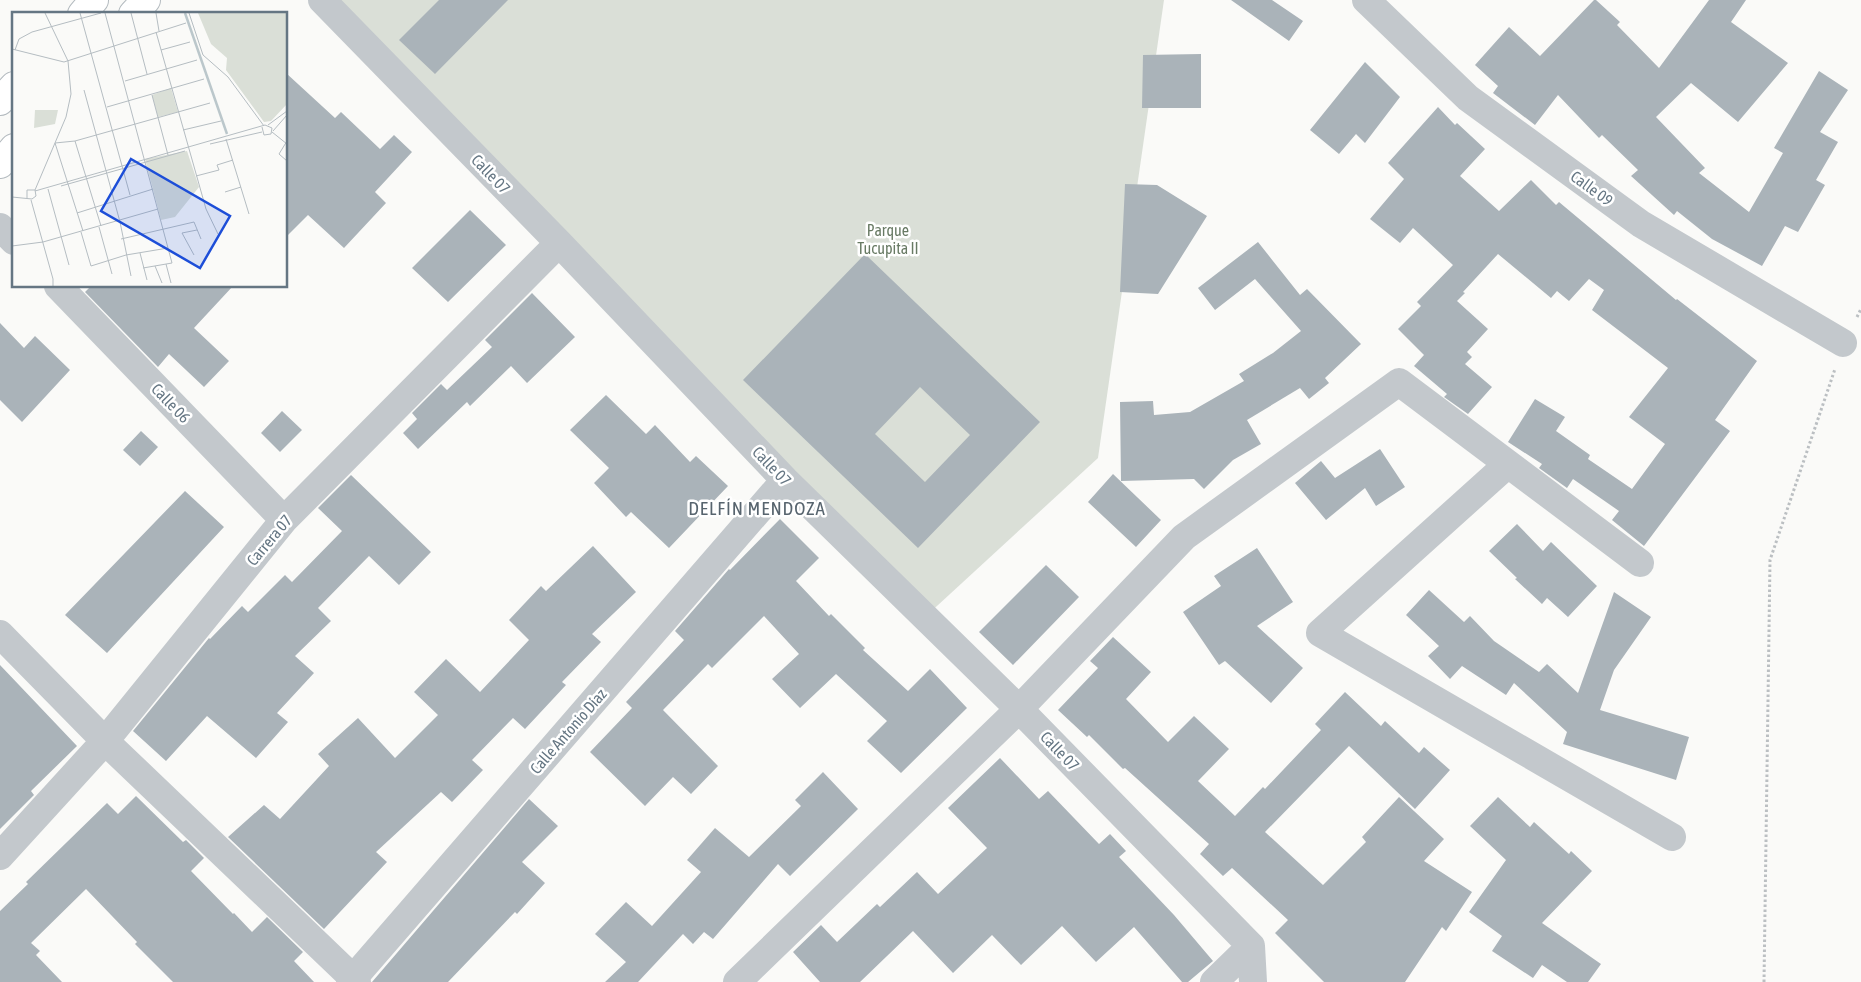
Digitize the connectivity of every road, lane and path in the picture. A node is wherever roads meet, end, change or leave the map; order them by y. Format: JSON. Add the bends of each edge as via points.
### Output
{"nodes":[{"id":1,"x":94,"y":0,"type":"edge"},
{"id":2,"x":146,"y":0,"type":"edge"},
{"id":3,"x":322,"y":0,"type":"edge"},
{"id":4,"x":1366,"y":0,"type":"edge"},
{"id":5,"x":84,"y":12,"type":"edge"},
{"id":6,"x":135,"y":12,"type":"edge"},
{"id":7,"x":12,"y":88,"type":"edge"},
{"id":8,"x":0,"y":101,"type":"edge"},
{"id":9,"x":12,"y":150,"type":"edge"},
{"id":10,"x":0,"y":164,"type":"edge"},
{"id":11,"x":0,"y":227,"type":"edge"},
{"id":12,"x":12,"y":239,"type":"edge"},
{"id":13,"x":558,"y":243,"type":"junction"},
{"id":14,"x":60,"y":288,"type":"edge"},
{"id":15,"x":1861,"y":309,"type":"edge"},
{"id":16,"x":1843,"y":343,"type":"junction"},
{"id":17,"x":1508,"y":464,"type":"junction"},
{"id":18,"x":785,"y":480,"type":"junction"},
{"id":19,"x":284,"y":520,"type":"junction"},
{"id":20,"x":1640,"y":563,"type":"dead end"},
{"id":21,"x":0,"y":634,"type":"edge"},
{"id":22,"x":1019,"y":709,"type":"junction"},
{"id":23,"x":105,"y":741,"type":"junction"},
{"id":24,"x":1672,"y":837,"type":"dead end"},
{"id":25,"x":0,"y":856,"type":"edge"},
{"id":26,"x":1251,"y":946,"type":"junction"},
{"id":27,"x":354,"y":981,"type":"edge"},
{"id":28,"x":738,"y":982,"type":"edge"},
{"id":29,"x":1214,"y":982,"type":"edge"},
{"id":30,"x":1253,"y":982,"type":"edge"},
{"id":31,"x":1764,"y":982,"type":"edge"}],
"edges":[{"from":1,"to":5,"type":"street"},
{"from":2,"to":6,"type":"street"},
{"from":3,"to":13,"type":"street","name":"Calle 07"},
{"from":4,"to":16,"type":"street","name":"Calle 09","via":[[1468,98],[1641,224]]},
{"from":7,"to":8,"type":"street"},
{"from":9,"to":10,"type":"street"},
{"from":11,"to":12,"type":"street"},
{"from":13,"to":18,"type":"street","name":"Calle 07"},
{"from":13,"to":19,"type":"street","name":"Carrera 07"},
{"from":14,"to":19,"type":"street","name":"Calle 06"},
{"from":15,"to":16,"type":"path"},
{"from":16,"to":31,"type":"path","via":[[1770,560]]},
{"from":17,"to":20,"type":"street"},
{"from":17,"to":22,"type":"street","via":[[1399,382],[1184,537]]},
{"from":17,"to":24,"type":"street","via":[[1320,633]]},
{"from":18,"to":22,"type":"street","name":"Calle 07"},
{"from":18,"to":27,"type":"street","name":"Calle Antonio Díaz"},
{"from":19,"to":23,"type":"street","name":"Carrera 07"},
{"from":21,"to":23,"type":"street"},
{"from":22,"to":26,"type":"street","name":"Calle 07"},
{"from":22,"to":28,"type":"street"},
{"from":23,"to":25,"type":"street","name":"Carrera 07"},
{"from":23,"to":27,"type":"street"},
{"from":26,"to":29,"type":"street"},
{"from":26,"to":30,"type":"street"}]}
